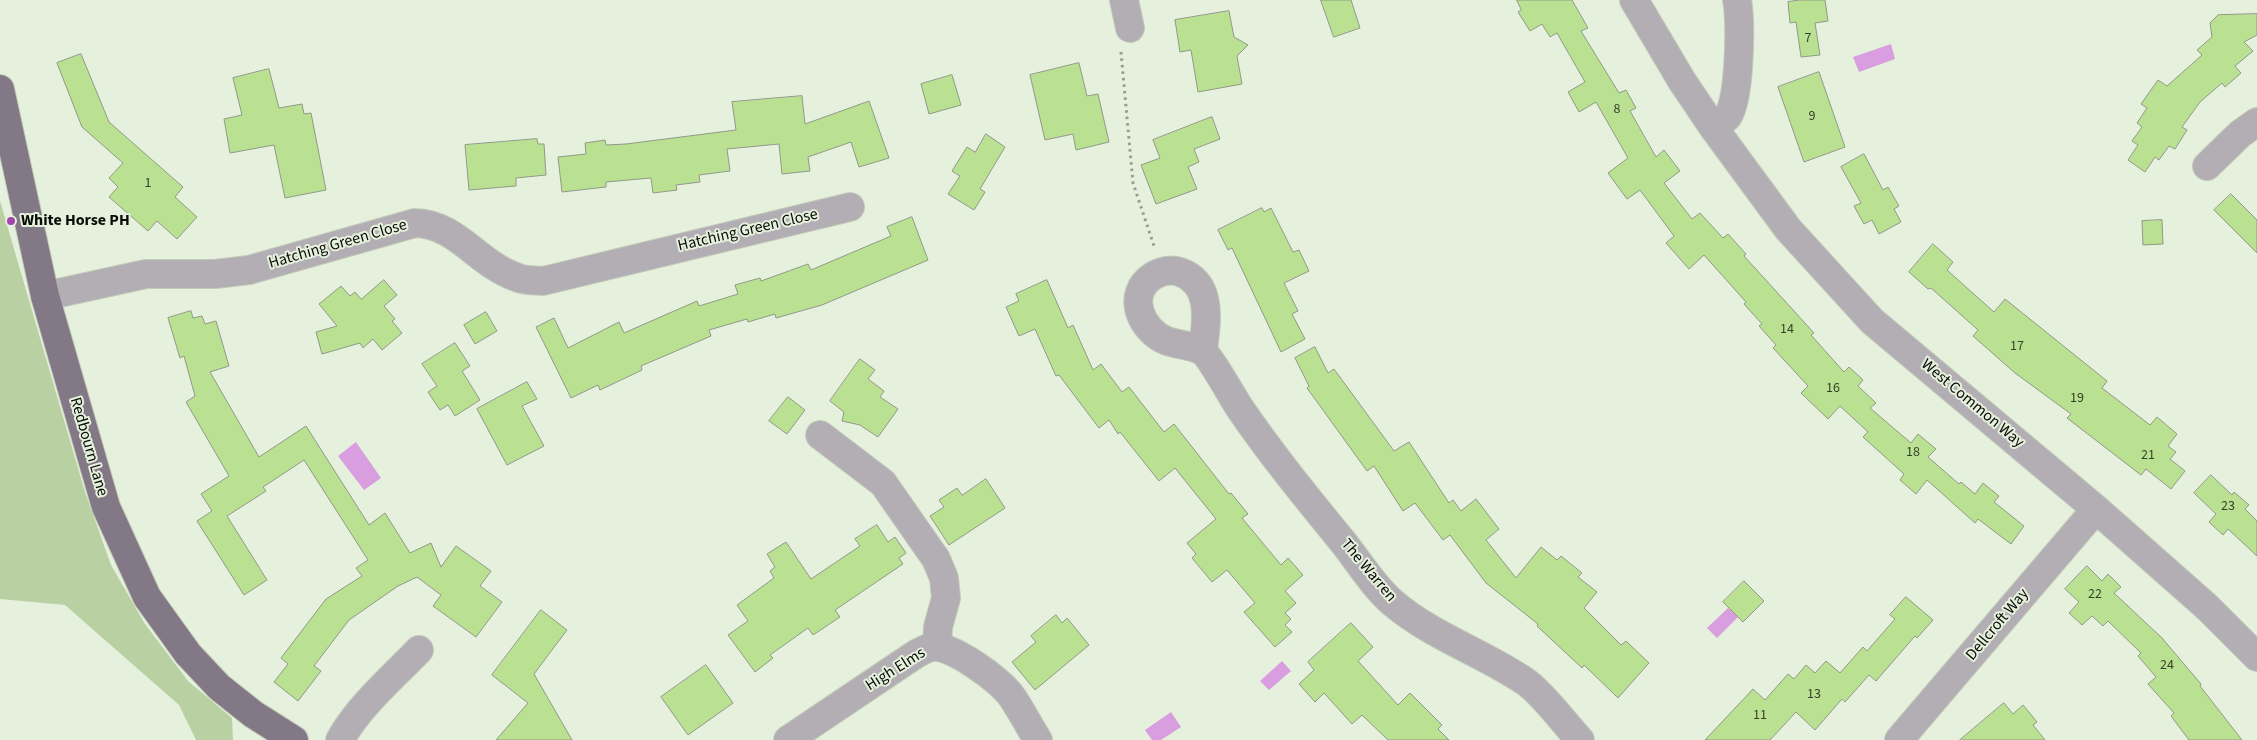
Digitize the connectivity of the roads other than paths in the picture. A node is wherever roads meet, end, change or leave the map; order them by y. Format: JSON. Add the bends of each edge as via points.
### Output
{"nodes":[{"id":1,"x":1124,"y":0,"type":"edge"},
{"id":2,"x":1634,"y":0,"type":"edge"},
{"id":3,"x":1737,"y":0,"type":"edge"},
{"id":4,"x":1130,"y":28,"type":"road end"},
{"id":5,"x":0,"y":89,"type":"edge"},
{"id":6,"x":2257,"y":122,"type":"edge"},
{"id":7,"x":1713,"y":127,"type":"junction"},
{"id":8,"x":8,"y":165,"type":"edge"},
{"id":9,"x":2207,"y":166,"type":"dead end"},
{"id":10,"x":850,"y":207,"type":"dead end"},
{"id":11,"x":45,"y":296,"type":"junction"},
{"id":12,"x":1203,"y":351,"type":"junction"},
{"id":13,"x":820,"y":435,"type":"dead end"},
{"id":14,"x":2096,"y":508,"type":"junction"},
{"id":15,"x":937,"y":647,"type":"junction"},
{"id":16,"x":419,"y":650,"type":"dead end"},
{"id":17,"x":2257,"y":656,"type":"edge"},
{"id":18,"x":800,"y":737,"type":"edge"},
{"id":19,"x":294,"y":740,"type":"edge"},
{"id":20,"x":340,"y":740,"type":"edge"},
{"id":21,"x":1038,"y":740,"type":"edge"},
{"id":22,"x":1580,"y":740,"type":"edge"},
{"id":23,"x":1899,"y":740,"type":"edge"}],
"edges":[{"from":1,"to":4,"type":"street"},
{"from":2,"to":7,"type":"street","name":"West Common Way"},
{"from":3,"to":7,"type":"street","via":[[1738,60],[1733,104],[1728,116]]},
{"from":5,"to":8,"type":"main road","name":"Redbourn Lane"},
{"from":6,"to":9,"type":"street"},
{"from":7,"to":14,"type":"street","name":"West Common Way","via":[[1788,229],[1872,320]]},
{"from":8,"to":11,"type":"main road","name":"Redbourn Lane"},
{"from":10,"to":11,"type":"street","name":"Hatching Green Close","via":[[542,281],[515,277],[442,228],[429,223],[415,223],[249,270],[215,274],[146,274]]},
{"from":11,"to":19,"type":"main road","name":"Redbourn Lane","via":[[106,507],[147,597],[188,654],[219,687]]},
{"from":12,"to":12,"type":"street","via":[[1167,341],[1155,334],[1144,320],[1137,306],[1138,296],[1143,285],[1153,276],[1175,270],[1192,279],[1201,290],[1207,306]]},
{"from":12,"to":22,"type":"street","name":"The Warren","via":[[1279,463],[1392,602],[1425,626],[1527,683]]},
{"from":13,"to":15,"type":"street","via":[[883,483],[936,559],[944,578],[946,598],[938,627]]},
{"from":14,"to":17,"type":"street","name":"West Common Way"},
{"from":14,"to":23,"type":"street","name":"Dellcroft Way"},
{"from":15,"to":18,"type":"street","name":"High Elms","via":[[924,649]]},
{"from":15,"to":21,"type":"street","name":"High Elms","via":[[956,654],[995,680],[1010,694]]},
{"from":16,"to":20,"type":"street","via":[[370,701]]}]}
